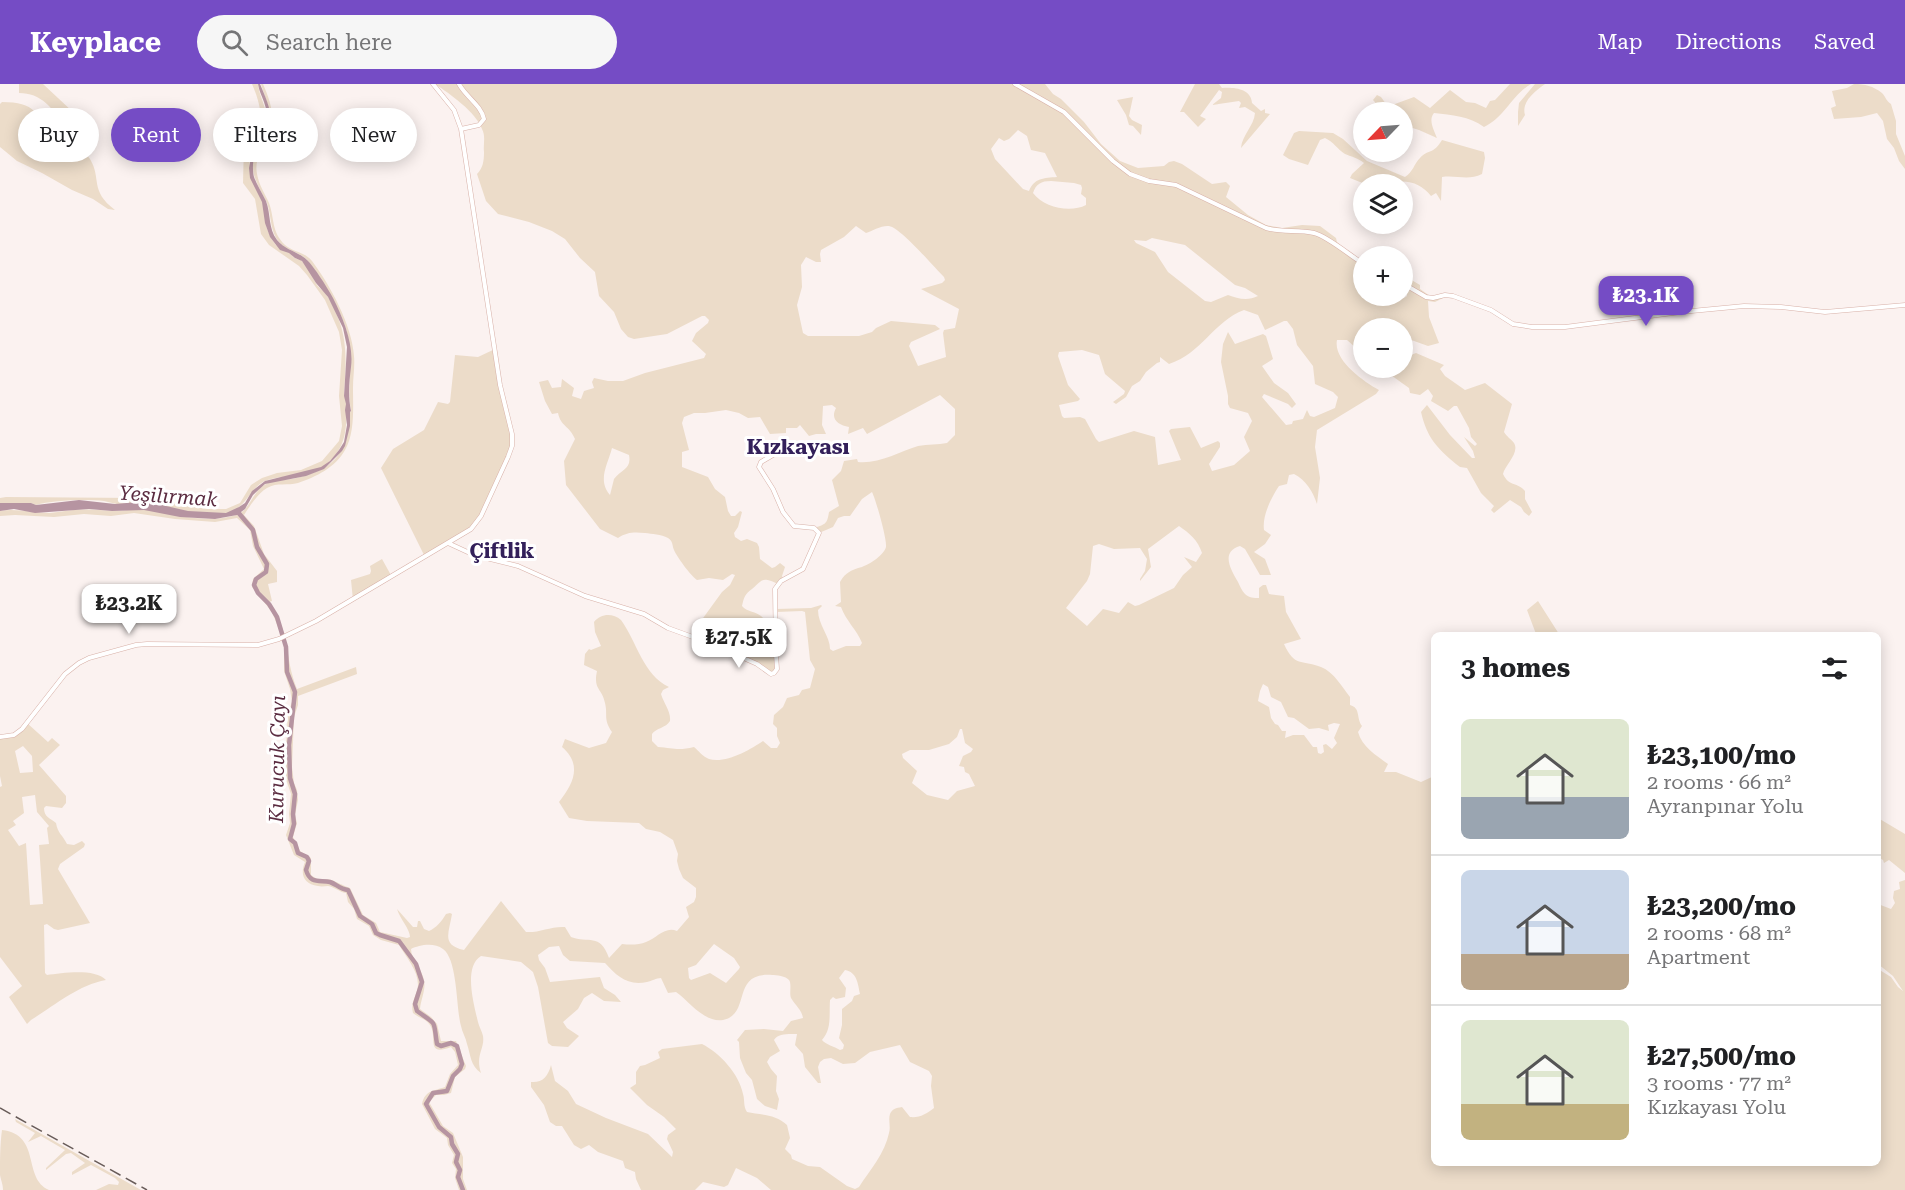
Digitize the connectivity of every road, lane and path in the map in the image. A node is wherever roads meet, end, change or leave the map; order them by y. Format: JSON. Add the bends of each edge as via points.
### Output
{"nodes":[{"id":1,"x":433,"y":84,"type":"edge"},
{"id":2,"x":459,"y":84,"type":"edge"},
{"id":3,"x":1015,"y":84,"type":"edge"},
{"id":4,"x":461,"y":129,"type":"junction"},
{"id":5,"x":1353,"y":257,"type":"edge"},
{"id":6,"x":1413,"y":289,"type":"edge"},
{"id":7,"x":1905,"y":305,"type":"edge"},
{"id":8,"x":773,"y":455,"type":"dead end"},
{"id":9,"x":448,"y":543,"type":"junction"},
{"id":10,"x":0,"y":737,"type":"edge"}],
"edges":[{"from":1,"to":4,"type":"street","via":[[454,110]]},
{"from":2,"to":4,"type":"street","via":[[484,116],[479,126]]},
{"from":3,"to":5,"type":"street","via":[[1064,112],[1113,161],[1134,176],[1176,185],[1266,228],[1320,235]]},
{"from":4,"to":9,"type":"street","via":[[512,443],[478,520]]},
{"from":6,"to":7,"type":"street","via":[[1426,297],[1454,296],[1491,310],[1513,324],[1532,327],[1565,327],[1735,306],[1825,312]]},
{"from":8,"to":9,"type":"street","via":[[759,467],[783,512],[794,526],[814,528],[819,533],[803,569],[781,581],[776,589],[774,674],[645,614],[585,596],[518,566],[474,555]]},
{"from":9,"to":10,"type":"street","via":[[279,639],[252,645],[136,645],[89,658],[65,674],[25,726],[14,735]]}]}
